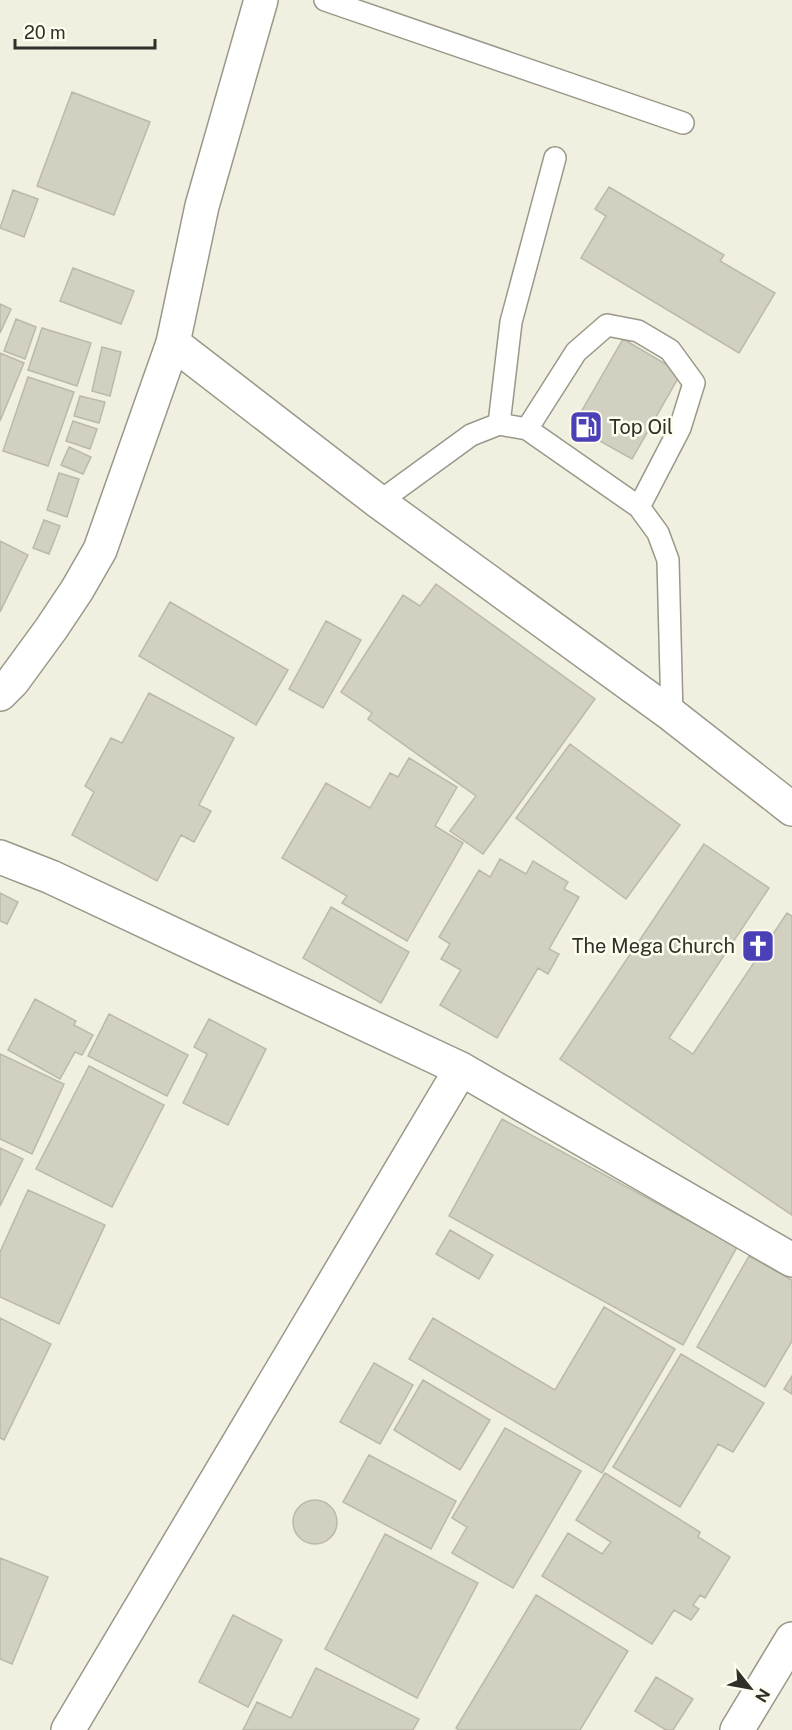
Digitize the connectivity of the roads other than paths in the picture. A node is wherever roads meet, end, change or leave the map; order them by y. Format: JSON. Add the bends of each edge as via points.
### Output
{"nodes":[{"id":1,"x":261,"y":0,"type":"edge"},
{"id":2,"x":325,"y":0,"type":"edge"},
{"id":3,"x":683,"y":123,"type":"dead end"},
{"id":4,"x":555,"y":158,"type":"dead end"},
{"id":5,"x":173,"y":343,"type":"junction"},
{"id":6,"x":499,"y":424,"type":"junction"},
{"id":7,"x":527,"y":429,"type":"junction"},
{"id":8,"x":379,"y":502,"type":"junction"},
{"id":9,"x":639,"y":507,"type":"junction"},
{"id":10,"x":0,"y":694,"type":"edge"},
{"id":11,"x":672,"y":715,"type":"junction"},
{"id":12,"x":792,"y":809,"type":"edge"},
{"id":13,"x":0,"y":857,"type":"edge"},
{"id":14,"x":460,"y":1069,"type":"junction"},
{"id":15,"x":792,"y":1260,"type":"edge"},
{"id":16,"x":792,"y":1640,"type":"edge"},
{"id":17,"x":68,"y":1730,"type":"edge"},
{"id":18,"x":736,"y":1730,"type":"edge"}],
"edges":[{"from":1,"to":5,"type":"street","via":[[202,206]]},
{"from":2,"to":3,"type":"lane"},
{"from":4,"to":6,"type":"lane","via":[[512,322]]},
{"from":5,"to":8,"type":"street"},
{"from":5,"to":10,"type":"street","via":[[100,550],[51,629]]},
{"from":6,"to":7,"type":"lane"},
{"from":6,"to":8,"type":"lane","via":[[471,435]]},
{"from":7,"to":9,"type":"lane"},
{"from":7,"to":9,"type":"lane","via":[[576,352],[607,325],[638,332],[670,350],[694,383],[680,428]]},
{"from":8,"to":11,"type":"street"},
{"from":9,"to":11,"type":"lane","via":[[658,533],[669,560]]},
{"from":11,"to":12,"type":"street"},
{"from":13,"to":14,"type":"street","via":[[51,877]]},
{"from":14,"to":15,"type":"street"},
{"from":14,"to":17,"type":"street"},
{"from":16,"to":18,"type":"street"}]}
